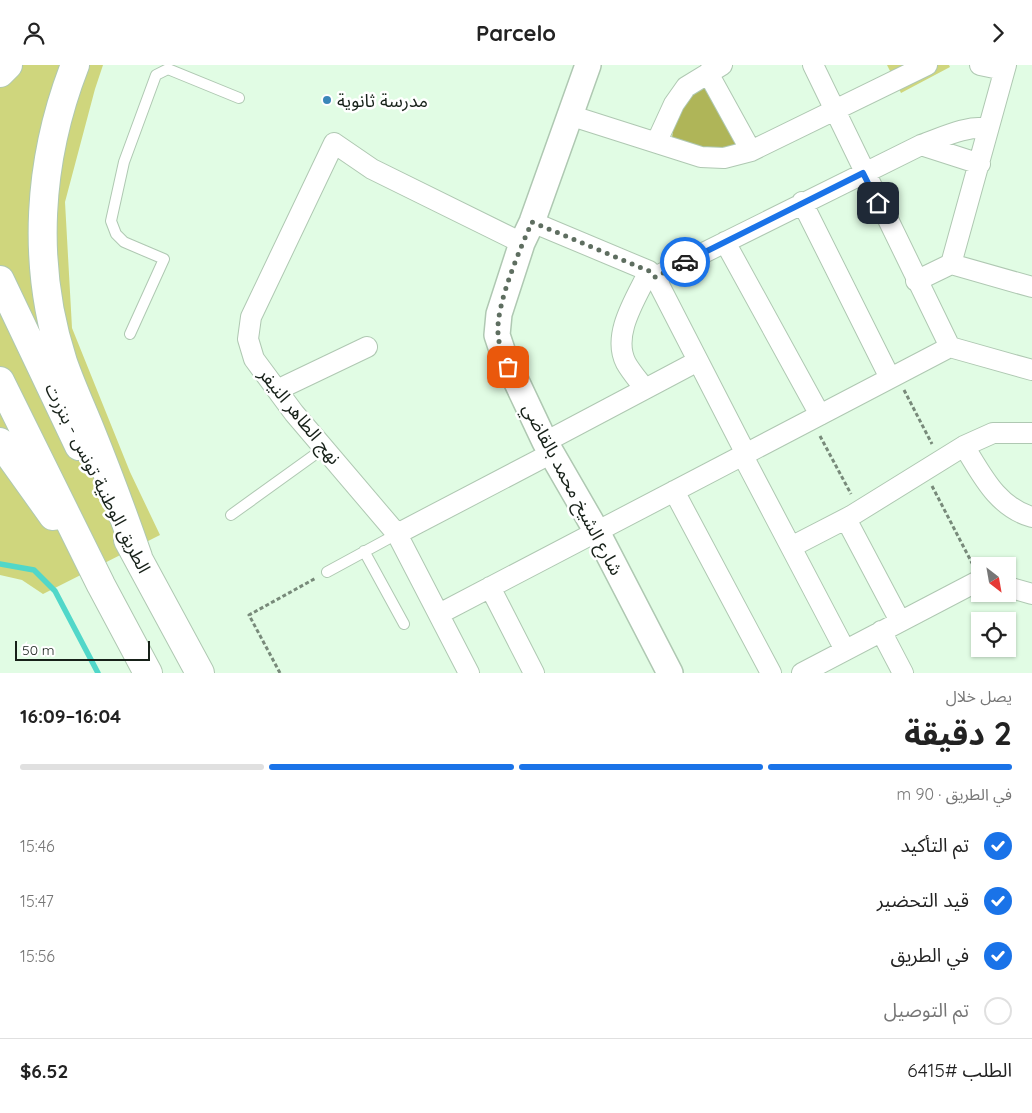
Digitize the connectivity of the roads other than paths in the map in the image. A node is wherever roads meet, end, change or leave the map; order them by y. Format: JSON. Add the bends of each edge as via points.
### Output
{"nodes":[{"id":1,"x":8,"y":65,"type":"edge"},
{"id":2,"x":75,"y":65,"type":"edge"},
{"id":3,"x":588,"y":65,"type":"edge"},
{"id":4,"x":813,"y":65,"type":"edge"},
{"id":5,"x":927,"y":65,"type":"edge"},
{"id":6,"x":980,"y":65,"type":"edge"},
{"id":7,"x":1005,"y":68,"type":"edge"},
{"id":8,"x":715,"y":69,"type":"edge"},
{"id":9,"x":896,"y":72,"type":"edge"},
{"id":10,"x":0,"y":73,"type":"edge"},
{"id":11,"x":239,"y":98,"type":"dead end"},
{"id":12,"x":835,"y":110,"type":"junction"},
{"id":13,"x":569,"y":115,"type":"junction"},
{"id":14,"x":988,"y":128,"type":"junction"},
{"id":15,"x":657,"y":141,"type":"junction"},
{"id":16,"x":921,"y":145,"type":"junction"},
{"id":17,"x":751,"y":151,"type":"junction"},
{"id":18,"x":980,"y":164,"type":"junction"},
{"id":19,"x":863,"y":173,"type":"junction"},
{"id":20,"x":802,"y":202,"type":"junction"},
{"id":21,"x":527,"y":232,"type":"junction"},
{"id":22,"x":725,"y":242,"type":"junction"},
{"id":23,"x":951,"y":264,"type":"junction"},
{"id":24,"x":652,"y":274,"type":"junction"},
{"id":25,"x":0,"y":280,"type":"edge"},
{"id":26,"x":916,"y":281,"type":"junction"},
{"id":27,"x":1032,"y":287,"type":"edge"},
{"id":28,"x":130,"y":334,"type":"dead end"},
{"id":29,"x":367,"y":347,"type":"dead end"},
{"id":30,"x":950,"y":347,"type":"junction"},
{"id":31,"x":698,"y":361,"type":"junction"},
{"id":32,"x":1032,"y":370,"type":"edge"},
{"id":33,"x":893,"y":377,"type":"junction"},
{"id":34,"x":0,"y":381,"type":"edge"},
{"id":35,"x":644,"y":389,"type":"junction"},
{"id":36,"x":277,"y":390,"type":"junction"},
{"id":37,"x":816,"y":417,"type":"junction"},
{"id":38,"x":1032,"y":433,"type":"edge"},
{"id":39,"x":0,"y":442,"type":"edge"},
{"id":40,"x":964,"y":446,"type":"junction"},
{"id":41,"x":549,"y":447,"type":"junction"},
{"id":42,"x":324,"y":449,"type":"junction"},
{"id":43,"x":744,"y":455,"type":"junction"},
{"id":44,"x":674,"y":491,"type":"junction"},
{"id":45,"x":231,"y":515,"type":"dead end"},
{"id":46,"x":853,"y":515,"type":"junction"},
{"id":47,"x":1032,"y":517,"type":"edge"},
{"id":48,"x":597,"y":531,"type":"junction"},
{"id":49,"x":397,"y":534,"type":"junction"},
{"id":50,"x":791,"y":547,"type":"junction"},
{"id":51,"x":364,"y":551,"type":"junction"},
{"id":52,"x":138,"y":557,"type":"junction"},
{"id":53,"x":327,"y":572,"type":"road end"},
{"id":54,"x":971,"y":579,"type":"edge"},
{"id":55,"x":100,"y":585,"type":"junction"},
{"id":56,"x":490,"y":587,"type":"junction"},
{"id":57,"x":1016,"y":589,"type":"edge"},
{"id":58,"x":1032,"y":594,"type":"edge"},
{"id":59,"x":439,"y":614,"type":"junction"},
{"id":60,"x":900,"y":621,"type":"junction"},
{"id":61,"x":404,"y":624,"type":"dead end"},
{"id":62,"x":881,"y":631,"type":"junction"},
{"id":63,"x":845,"y":650,"type":"junction"},
{"id":64,"x":805,"y":672,"type":"edge"},
{"id":65,"x":148,"y":673,"type":"edge"},
{"id":66,"x":200,"y":673,"type":"edge"},
{"id":67,"x":469,"y":673,"type":"edge"},
{"id":68,"x":534,"y":673,"type":"edge"},
{"id":69,"x":670,"y":673,"type":"edge"},
{"id":70,"x":771,"y":673,"type":"edge"},
{"id":71,"x":903,"y":673,"type":"edge"}],
"edges":[{"from":1,"to":10,"type":"highway"},
{"from":2,"to":52,"type":"highway","via":[[50,145],[43,196],[46,291],[63,362]]},
{"from":3,"to":13,"type":"street","name":"شارع الشيخ محمد بالقاضي"},
{"from":4,"to":12,"type":"street"},
{"from":5,"to":9,"type":"street"},
{"from":6,"to":7,"type":"street"},
{"from":7,"to":14,"type":"street"},
{"from":8,"to":15,"type":"street","via":[[686,87],[674,103]]},
{"from":8,"to":17,"type":"street"},
{"from":9,"to":12,"type":"street"},
{"from":11,"to":28,"type":"lane","via":[[168,69],[156,75],[124,162],[111,221],[116,234],[124,242],[164,259]]},
{"from":12,"to":17,"type":"street"},
{"from":12,"to":19,"type":"street"},
{"from":13,"to":15,"type":"street"},
{"from":13,"to":21,"type":"street","name":"شارع الشيخ محمد بالقاضي"},
{"from":14,"to":16,"type":"street","via":[[961,129]]},
{"from":14,"to":18,"type":"street"},
{"from":15,"to":17,"type":"street","via":[[701,157],[724,158]]},
{"from":16,"to":18,"type":"street"},
{"from":16,"to":19,"type":"street"},
{"from":18,"to":23,"type":"street"},
{"from":19,"to":20,"type":"street"},
{"from":19,"to":26,"type":"street"},
{"from":20,"to":22,"type":"street"},
{"from":20,"to":33,"type":"street"},
{"from":21,"to":24,"type":"street"},
{"from":21,"to":36,"type":"street","name":"نهج الطاهر النيفر","via":[[372,169],[334,143],[251,317],[248,339],[254,359]]},
{"from":21,"to":41,"type":"street","name":"شارع الشيخ محمد بالقاضي","via":[[498,314],[498,335],[514,380]]},
{"from":22,"to":24,"type":"street"},
{"from":22,"to":37,"type":"street"},
{"from":23,"to":26,"type":"street"},
{"from":23,"to":27,"type":"street"},
{"from":24,"to":31,"type":"street"},
{"from":24,"to":35,"type":"street","via":[[626,322],[621,348],[626,363]]},
{"from":25,"to":52,"type":"highway","name":"الطريق الوطنية تونس - بنزرت","via":[[72,432]]},
{"from":26,"to":30,"type":"street"},
{"from":29,"to":36,"type":"street"},
{"from":30,"to":32,"type":"street"},
{"from":30,"to":33,"type":"street"},
{"from":31,"to":35,"type":"street"},
{"from":31,"to":43,"type":"street"},
{"from":33,"to":37,"type":"street"},
{"from":34,"to":55,"type":"highway"},
{"from":35,"to":41,"type":"street"},
{"from":36,"to":42,"type":"street","name":"نهج الطاهر النيفر"},
{"from":37,"to":43,"type":"street"},
{"from":38,"to":40,"type":"street","via":[[993,433]]},
{"from":39,"to":55,"type":"highway"},
{"from":40,"to":46,"type":"street"},
{"from":40,"to":47,"type":"street","via":[[992,491],[1007,506]]},
{"from":41,"to":48,"type":"street","name":"شارع الشيخ محمد بالقاضي"},
{"from":41,"to":49,"type":"street"},
{"from":42,"to":45,"type":"lane"},
{"from":42,"to":49,"type":"street","name":"نهج الطاهر النيفر"},
{"from":43,"to":44,"type":"street"},
{"from":43,"to":50,"type":"street"},
{"from":44,"to":48,"type":"street"},
{"from":44,"to":70,"type":"street"},
{"from":46,"to":50,"type":"street"},
{"from":46,"to":60,"type":"street"},
{"from":48,"to":56,"type":"street"},
{"from":48,"to":69,"type":"street","name":"شارع الشيخ محمد بالقاضي"},
{"from":49,"to":51,"type":"lane"},
{"from":49,"to":59,"type":"street","name":"نهج الطاهر النيفر"},
{"from":50,"to":63,"type":"street"},
{"from":51,"to":53,"type":"lane"},
{"from":51,"to":61,"type":"lane"},
{"from":52,"to":66,"type":"highway","name":"الطريق الوطنية تونس - بنزرت"},
{"from":54,"to":60,"type":"street"},
{"from":55,"to":65,"type":"highway"},
{"from":56,"to":59,"type":"street"},
{"from":56,"to":68,"type":"street"},
{"from":57,"to":58,"type":"street"},
{"from":59,"to":67,"type":"street","name":"نهج الطاهر النيفر"},
{"from":60,"to":62,"type":"street"},
{"from":62,"to":63,"type":"street"},
{"from":62,"to":71,"type":"street"},
{"from":63,"to":64,"type":"street"}]}
